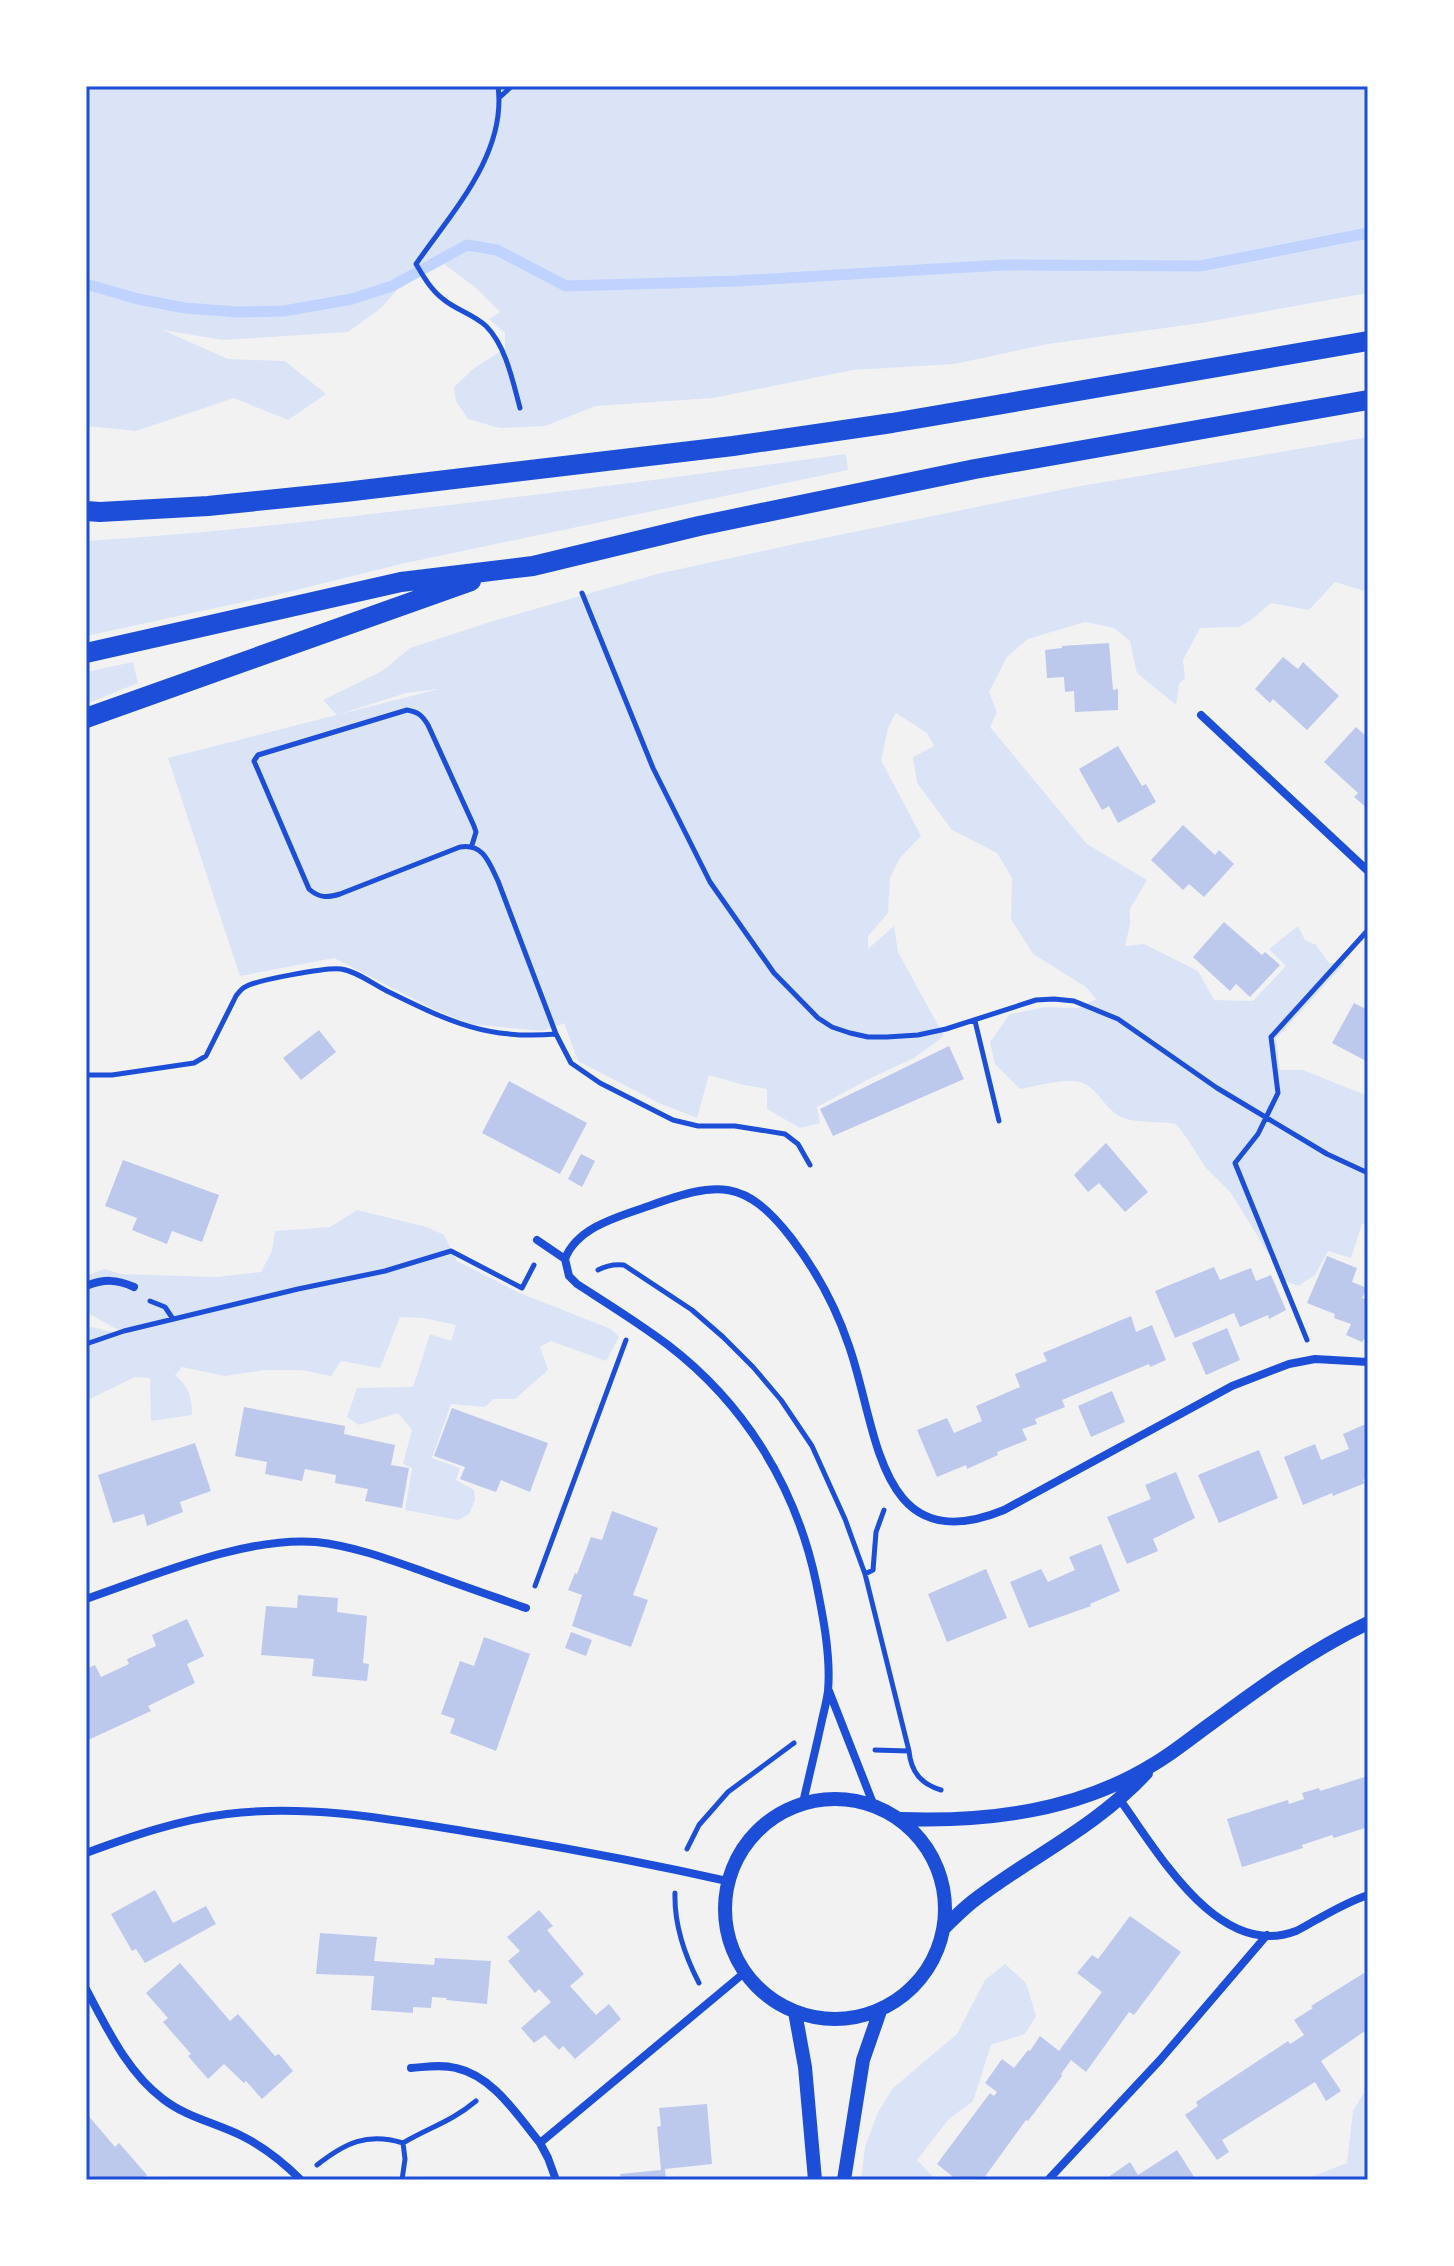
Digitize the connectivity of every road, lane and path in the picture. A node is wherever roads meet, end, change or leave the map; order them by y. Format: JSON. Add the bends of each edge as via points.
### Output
{"nodes":[{"id":1,"x":498,"y":86,"type":"edge"},
{"id":2,"x":512,"y":86,"type":"edge"},
{"id":3,"x":499,"y":97,"type":"junction"},
{"id":4,"x":1368,"y":341,"type":"edge"},
{"id":5,"x":1368,"y":400,"type":"edge"},
{"id":6,"x":520,"y":408,"type":"dead end"},
{"id":7,"x":86,"y":511,"type":"edge"},
{"id":8,"x":511,"y":567,"type":"junction"},
{"id":9,"x":582,"y":593,"type":"dead end"},
{"id":10,"x":86,"y":653,"type":"edge"},
{"id":11,"x":1201,"y":715,"type":"dead end"},
{"id":12,"x":86,"y":718,"type":"edge"},
{"id":13,"x":472,"y":845,"type":"junction"},
{"id":14,"x":1368,"y":871,"type":"edge"},
{"id":15,"x":1368,"y":930,"type":"edge"},
{"id":16,"x":975,"y":1021,"type":"junction"},
{"id":17,"x":556,"y":1034,"type":"junction"},
{"id":18,"x":86,"y":1075,"type":"edge"},
{"id":19,"x":1266,"y":1118,"type":"junction"},
{"id":20,"x":999,"y":1121,"type":"dead end"},
{"id":21,"x":810,"y":1165,"type":"dead end"},
{"id":22,"x":1368,"y":1173,"type":"edge"},
{"id":23,"x":540,"y":1243,"type":"joint"},
{"id":24,"x":565,"y":1259,"type":"junction"},
{"id":25,"x":577,"y":1284,"type":"junction"},
{"id":26,"x":86,"y":1286,"type":"edge"},
{"id":27,"x":134,"y":1287,"type":"dead end"},
{"id":28,"x":633,"y":1321,"type":"junction"},
{"id":29,"x":86,"y":1344,"type":"edge"},
{"id":30,"x":1315,"y":1359,"type":"junction"},
{"id":31,"x":1368,"y":1362,"type":"edge"},
{"id":32,"x":899,"y":1496,"type":"junction"},
{"id":33,"x":865,"y":1574,"type":"junction"},
{"id":34,"x":86,"y":1599,"type":"edge"},
{"id":35,"x":526,"y":1608,"type":"joint"},
{"id":36,"x":1368,"y":1623,"type":"edge"},
{"id":37,"x":828,"y":1690,"type":"junction"},
{"id":38,"x":817,"y":1744,"type":"junction"},
{"id":39,"x":850,"y":1748,"type":"junction"},
{"id":40,"x":909,"y":1751,"type":"junction"},
{"id":41,"x":1154,"y":1765,"type":"junction"},
{"id":42,"x":947,"y":1793,"type":"dead end"},
{"id":43,"x":1120,"y":1800,"type":"junction"},
{"id":44,"x":803,"y":1803,"type":"junction"},
{"id":45,"x":874,"y":1806,"type":"junction"},
{"id":46,"x":901,"y":1819,"type":"junction"},
{"id":47,"x":86,"y":1853,"type":"edge"},
{"id":48,"x":679,"y":1871,"type":"junction"},
{"id":49,"x":727,"y":1881,"type":"junction"},
{"id":50,"x":1368,"y":1895,"type":"edge"},
{"id":51,"x":944,"y":1928,"type":"junction"},
{"id":52,"x":1267,"y":1935,"type":"junction"},
{"id":53,"x":744,"y":1973,"type":"junction"},
{"id":54,"x":700,"y":1985,"type":"dead end"},
{"id":55,"x":86,"y":1989,"type":"edge"},
{"id":56,"x":880,"y":2011,"type":"junction"},
{"id":57,"x":795,"y":2012,"type":"junction"},
{"id":58,"x":411,"y":2068,"type":"dead end"},
{"id":59,"x":492,"y":2088,"type":"junction"},
{"id":60,"x":403,"y":2143,"type":"junction"},
{"id":61,"x":540,"y":2143,"type":"junction"},
{"id":62,"x":300,"y":2179,"type":"edge"},
{"id":63,"x":402,"y":2180,"type":"edge"},
{"id":64,"x":556,"y":2180,"type":"edge"},
{"id":65,"x":815,"y":2180,"type":"edge"},
{"id":66,"x":844,"y":2180,"type":"edge"},
{"id":67,"x":1048,"y":2180,"type":"edge"}],
"edges":[{"from":1,"to":3,"type":"path"},
{"from":2,"to":3,"type":"path"},
{"from":3,"to":6,"type":"path","via":[[493,143],[416,264],[444,300],[487,327]]},
{"from":4,"to":7,"type":"main road","via":[[733,446],[253,501]]},
{"from":5,"to":8,"type":"main road","via":[[975,469]]},
{"from":8,"to":10,"type":"main road","via":[[401,582]]},
{"from":8,"to":12,"type":"main road"},
{"from":9,"to":16,"type":"path","via":[[665,794],[710,882],[774,973],[818,1018],[850,1033],[918,1035]]},
{"from":11,"to":14,"type":"street"},
{"from":13,"to":13,"type":"path","via":[[340,894],[317,896],[309,889],[254,761],[258,755],[414,711],[428,725],[474,826]]},
{"from":13,"to":17,"type":"path","via":[[498,881]]},
{"from":15,"to":19,"type":"path","via":[[1271,1037],[1278,1093]]},
{"from":16,"to":19,"type":"path","via":[[1036,1000],[1074,1001],[1118,1019]]},
{"from":16,"to":20,"type":"path"},
{"from":17,"to":18,"type":"path","via":[[481,1031],[340,969],[242,988],[206,1056],[194,1063]]},
{"from":17,"to":21,"type":"path","via":[[571,1063],[600,1083],[673,1120],[785,1134]]},
{"from":19,"to":22,"type":"path"},
{"from":19,"to":30,"type":"path","via":[[1235,1163]]},
{"from":23,"to":24,"type":"street"},
{"from":23,"to":29,"type":"path","via":[[522,1288],[451,1251]]},
{"from":24,"to":25,"type":"street"},
{"from":24,"to":32,"type":"street","via":[[569,1249],[595,1228],[657,1203],[718,1189],[761,1204],[808,1261],[834,1306],[877,1448]]},
{"from":25,"to":28,"type":"street"},
{"from":25,"to":33,"type":"path","via":[[605,1266],[624,1265],[692,1310],[753,1367],[812,1446]]},
{"from":26,"to":27,"type":"street","via":[[115,1280]]},
{"from":28,"to":35,"type":"path"},
{"from":28,"to":37,"type":"street","via":[[713,1384],[740,1414],[777,1473],[814,1572]]},
{"from":30,"to":31,"type":"street"},
{"from":30,"to":32,"type":"street","via":[[1232,1386],[980,1520],[943,1522]]},
{"from":32,"to":33,"type":"path","via":[[883,1511],[873,1570]]},
{"from":33,"to":40,"type":"path"},
{"from":34,"to":35,"type":"street","via":[[224,1553],[314,1542],[368,1553]]},
{"from":36,"to":41,"type":"street","via":[[1280,1674]]},
{"from":37,"to":38,"type":"street"},
{"from":37,"to":39,"type":"street"},
{"from":38,"to":44,"type":"street"},
{"from":38,"to":48,"type":"path","via":[[792,1742],[728,1792],[699,1825]]},
{"from":39,"to":40,"type":"path"},
{"from":39,"to":45,"type":"street"},
{"from":40,"to":42,"type":"path","via":[[918,1778]]},
{"from":41,"to":43,"type":"street"},
{"from":41,"to":46,"type":"street","via":[[1032,1811],[968,1819]]},
{"from":43,"to":51,"type":"street","via":[[971,1903]]},
{"from":43,"to":52,"type":"street","via":[[1194,1895],[1237,1930]]},
{"from":44,"to":45,"type":"street","via":[[827,1799]]},
{"from":44,"to":49,"type":"street","via":[[756,1832]]},
{"from":45,"to":46,"type":"street"},
{"from":46,"to":51,"type":"street","via":[[939,1871],[946,1899]]},
{"from":47,"to":48,"type":"street","via":[[195,1819],[296,1810],[533,1842]]},
{"from":48,"to":49,"type":"street"},
{"from":48,"to":54,"type":"path","via":[[674,1896],[677,1924]]},
{"from":49,"to":53,"type":"street","via":[[725,1928]]},
{"from":50,"to":52,"type":"street","via":[[1297,1931]]},
{"from":51,"to":56,"type":"street","via":[[932,1962],[910,1990]]},
{"from":52,"to":67,"type":"street"},
{"from":53,"to":57,"type":"street","via":[[766,1996]]},
{"from":53,"to":61,"type":"street"},
{"from":55,"to":62,"type":"street","via":[[132,2069],[164,2100],[241,2135]]},
{"from":56,"to":57,"type":"street","via":[[837,2020]]},
{"from":56,"to":66,"type":"street","via":[[863,2060]]},
{"from":57,"to":65,"type":"street"},
{"from":58,"to":59,"type":"street","via":[[453,2067]]},
{"from":59,"to":60,"type":"path","via":[[458,2116]]},
{"from":59,"to":61,"type":"street"},
{"from":60,"to":62,"type":"path","via":[[385,2137],[360,2140],[334,2152]]},
{"from":60,"to":63,"type":"path"},
{"from":61,"to":64,"type":"street"}]}
